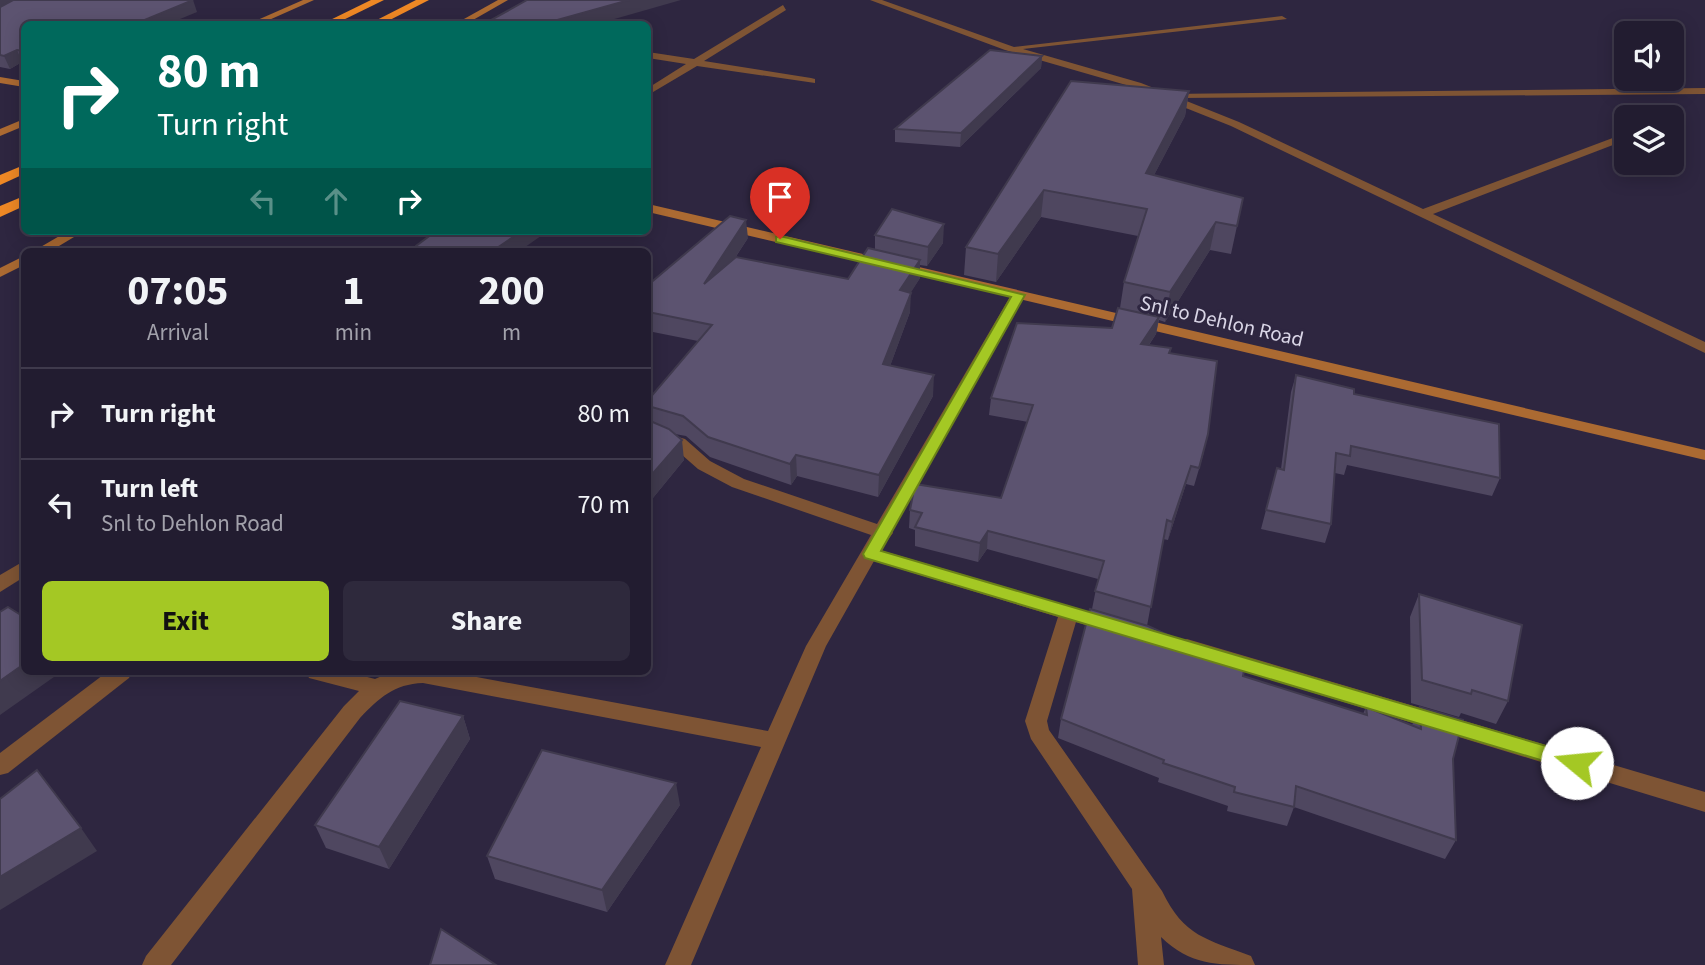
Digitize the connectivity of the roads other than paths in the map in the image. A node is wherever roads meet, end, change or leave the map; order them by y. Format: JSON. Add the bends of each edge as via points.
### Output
{"nodes":[{"id":1,"x":310,"y":0,"type":"edge"},
{"id":2,"x":379,"y":0,"type":"edge"},
{"id":3,"x":424,"y":0,"type":"edge"},
{"id":4,"x":504,"y":0,"type":"edge"},
{"id":5,"x":874,"y":0,"type":"edge"},
{"id":6,"x":783,"y":8,"type":"dead end"},
{"id":7,"x":1282,"y":19,"type":"dead end"},
{"id":8,"x":260,"y":21,"type":"edge"},
{"id":9,"x":334,"y":21,"type":"edge"},
{"id":10,"x":380,"y":21,"type":"edge"},
{"id":11,"x":466,"y":21,"type":"edge"},
{"id":12,"x":1009,"y":48,"type":"junction"},
{"id":13,"x":651,"y":56,"type":"edge"},
{"id":14,"x":696,"y":63,"type":"junction"},
{"id":15,"x":0,"y":80,"type":"edge"},
{"id":16,"x":811,"y":81,"type":"dead end"},
{"id":17,"x":21,"y":84,"type":"edge"},
{"id":18,"x":651,"y":90,"type":"edge"},
{"id":19,"x":1705,"y":92,"type":"edge"},
{"id":20,"x":1164,"y":96,"type":"junction"},
{"id":21,"x":21,"y":123,"type":"edge"},
{"id":22,"x":0,"y":133,"type":"edge"},
{"id":23,"x":1614,"y":141,"type":"edge"},
{"id":24,"x":21,"y":170,"type":"edge"},
{"id":25,"x":0,"y":181,"type":"edge"},
{"id":26,"x":21,"y":202,"type":"edge"},
{"id":27,"x":651,"y":209,"type":"edge"},
{"id":28,"x":0,"y":212,"type":"edge"},
{"id":29,"x":1424,"y":213,"type":"junction"},
{"id":30,"x":71,"y":235,"type":"edge"},
{"id":31,"x":46,"y":248,"type":"edge"},
{"id":32,"x":21,"y":262,"type":"edge"},
{"id":33,"x":0,"y":273,"type":"edge"},
{"id":34,"x":1018,"y":295,"type":"junction"},
{"id":35,"x":1705,"y":348,"type":"edge"},
{"id":36,"x":651,"y":434,"type":"edge"},
{"id":37,"x":1705,"y":455,"type":"edge"},
{"id":38,"x":884,"y":533,"type":"junction"},
{"id":39,"x":871,"y":554,"type":"junction"},
{"id":40,"x":21,"y":570,"type":"edge"},
{"id":41,"x":0,"y":585,"type":"edge"},
{"id":42,"x":1069,"y":613,"type":"junction"},
{"id":43,"x":1135,"y":632,"type":"edge"},
{"id":44,"x":1161,"y":640,"type":"edge"},
{"id":45,"x":118,"y":675,"type":"edge"},
{"id":46,"x":328,"y":675,"type":"edge"},
{"id":47,"x":375,"y":687,"type":"junction"},
{"id":48,"x":775,"y":741,"type":"junction"},
{"id":49,"x":0,"y":766,"type":"edge"},
{"id":50,"x":1705,"y":802,"type":"edge"},
{"id":51,"x":1142,"y":884,"type":"junction"},
{"id":52,"x":155,"y":965,"type":"edge"},
{"id":53,"x":678,"y":965,"type":"edge"},
{"id":54,"x":1151,"y":965,"type":"edge"},
{"id":55,"x":1242,"y":965,"type":"edge"}],
"edges":[{"from":1,"to":8,"type":"street"},
{"from":2,"to":9,"type":"highway"},
{"from":3,"to":10,"type":"highway"},
{"from":4,"to":11,"type":"street"},
{"from":5,"to":12,"type":"street"},
{"from":6,"to":14,"type":"street"},
{"from":7,"to":12,"type":"street"},
{"from":12,"to":20,"type":"street"},
{"from":13,"to":14,"type":"street"},
{"from":14,"to":16,"type":"street"},
{"from":14,"to":18,"type":"street"},
{"from":15,"to":17,"type":"street"},
{"from":19,"to":20,"type":"street"},
{"from":20,"to":29,"type":"street","via":[[1306,156]]},
{"from":21,"to":22,"type":"street"},
{"from":23,"to":29,"type":"street"},
{"from":24,"to":25,"type":"highway"},
{"from":26,"to":28,"type":"highway"},
{"from":27,"to":34,"type":"street","name":"Snl to Dehlon Road"},
{"from":29,"to":35,"type":"street"},
{"from":30,"to":31,"type":"street"},
{"from":32,"to":33,"type":"street"},
{"from":34,"to":37,"type":"street","name":"Snl to Dehlon Road"},
{"from":34,"to":38,"type":"street"},
{"from":36,"to":38,"type":"street","via":[[679,443],[704,465],[738,483]]},
{"from":38,"to":39,"type":"street"},
{"from":39,"to":42,"type":"street"},
{"from":39,"to":48,"type":"street","via":[[816,646]]},
{"from":40,"to":41,"type":"street"},
{"from":42,"to":43,"type":"street"},
{"from":42,"to":51,"type":"street","via":[[1036,721],[1039,733]]},
{"from":44,"to":50,"type":"street"},
{"from":45,"to":49,"type":"street"},
{"from":46,"to":47,"type":"street"},
{"from":47,"to":48,"type":"street","via":[[397,676],[423,676]]},
{"from":47,"to":52,"type":"street"},
{"from":48,"to":53,"type":"street"},
{"from":51,"to":54,"type":"street"},
{"from":51,"to":55,"type":"street","via":[[1175,936]]}]}
